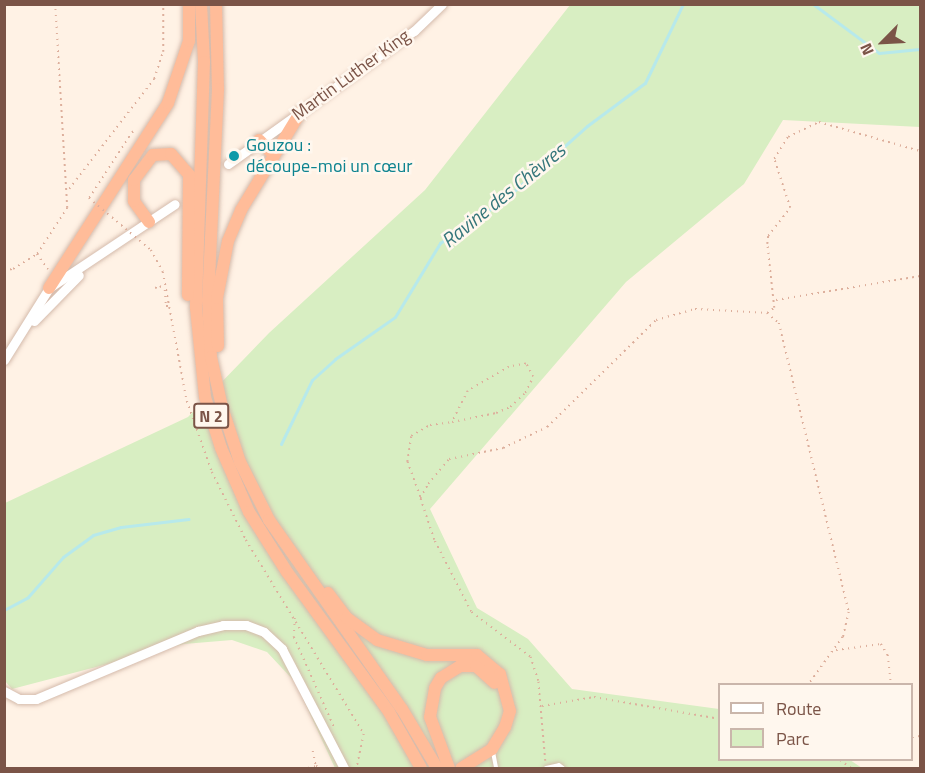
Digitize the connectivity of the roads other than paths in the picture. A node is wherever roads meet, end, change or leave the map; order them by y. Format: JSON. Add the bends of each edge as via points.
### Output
{"nodes":[{"id":1,"x":189,"y":4,"type":"edge"},
{"id":2,"x":201,"y":4,"type":"edge"},
{"id":3,"x":216,"y":4,"type":"edge"},
{"id":4,"x":442,"y":4,"type":"edge"},
{"id":5,"x":300,"y":113,"type":"junction"},
{"id":6,"x":260,"y":140,"type":"junction"},
{"id":7,"x":273,"y":154,"type":"junction"},
{"id":8,"x":228,"y":164,"type":"dead end"},
{"id":9,"x":175,"y":204,"type":"dead end"},
{"id":10,"x":149,"y":222,"type":"junction"},
{"id":11,"x":91,"y":263,"type":"junction"},
{"id":12,"x":52,"y":284,"type":"junction"},
{"id":13,"x":19,"y":337,"type":"junction"},
{"id":14,"x":4,"y":360,"type":"edge"},
{"id":15,"x":200,"y":379,"type":"junction"},
{"id":16,"x":240,"y":462,"type":"junction"},
{"id":17,"x":269,"y":520,"type":"junction"},
{"id":18,"x":4,"y":691,"type":"edge"},
{"id":19,"x":505,"y":727,"type":"junction"},
{"id":20,"x":492,"y":749,"type":"junction"},
{"id":21,"x":344,"y":768,"type":"edge"},
{"id":22,"x":421,"y":768,"type":"edge"},
{"id":23,"x":437,"y":768,"type":"edge"},
{"id":24,"x":449,"y":768,"type":"edge"},
{"id":25,"x":462,"y":768,"type":"edge"},
{"id":26,"x":496,"y":768,"type":"edge"},
{"id":27,"x":546,"y":768,"type":"edge"},
{"id":28,"x":563,"y":768,"type":"edge"}],
"edges":[{"from":1,"to":12,"type":"highway","via":[[189,41],[168,103]]},
{"from":2,"to":15,"type":"highway","number":"N 2","via":[[204,62],[196,308]]},
{"from":3,"to":16,"type":"highway","number":"N 2","via":[[218,89],[209,332],[222,407]]},
{"from":4,"to":5,"type":"street","name":"Martin Luther King","via":[[414,31]]},
{"from":5,"to":6,"type":"street","name":"Martin Luther King"},
{"from":5,"to":7,"type":"highway"},
{"from":6,"to":7,"type":"highway"},
{"from":6,"to":8,"type":"street","name":"Martin Luther King"},
{"from":7,"to":16,"type":"highway","via":[[228,240],[217,298],[221,372]]},
{"from":9,"to":10,"type":"street"},
{"from":10,"to":11,"type":"street"},
{"from":10,"to":15,"type":"highway","via":[[134,201],[134,180],[153,155],[171,154],[189,175],[189,319]]},
{"from":11,"to":12,"type":"street"},
{"from":11,"to":13,"type":"street"},
{"from":12,"to":13,"type":"street"},
{"from":13,"to":14,"type":"street"},
{"from":15,"to":22,"type":"highway","number":"N 2","via":[[221,448],[249,512],[287,572],[373,688]]},
{"from":16,"to":17,"type":"highway","number":"N 2"},
{"from":17,"to":19,"type":"highway","via":[[287,536],[341,610],[364,634],[402,650],[427,655],[464,652],[488,661],[500,674],[507,692],[510,711]]},
{"from":17,"to":23,"type":"highway","number":"N 2","via":[[402,710]]},
{"from":18,"to":21,"type":"street","via":[[19,699],[36,699],[198,631],[246,625],[264,632],[282,649]]},
{"from":19,"to":20,"type":"highway"},
{"from":19,"to":24,"type":"highway","via":[[501,696],[489,673],[476,666],[450,670],[435,688],[430,717]]},
{"from":20,"to":25,"type":"highway"},
{"from":20,"to":26,"type":"lane"},
{"from":27,"to":28,"type":"lane"}]}
